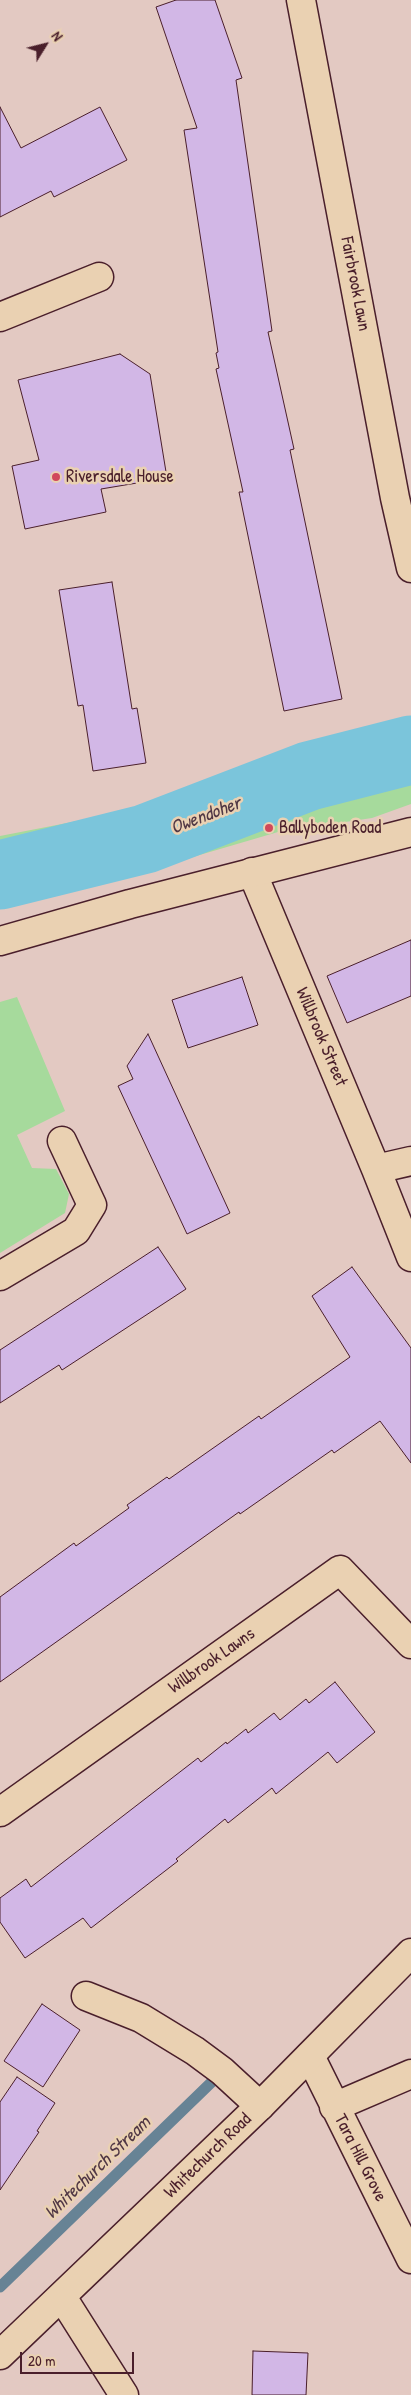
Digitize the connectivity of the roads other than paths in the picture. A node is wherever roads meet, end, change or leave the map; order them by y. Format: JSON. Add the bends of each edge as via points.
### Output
{"nodes":[{"id":1,"x":301,"y":0,"type":"edge"},
{"id":2,"x":100,"y":277,"type":"dead end"},
{"id":3,"x":0,"y":317,"type":"edge"},
{"id":4,"x":411,"y":568,"type":"edge"},
{"id":5,"x":411,"y":832,"type":"edge"},
{"id":6,"x":252,"y":872,"type":"junction"},
{"id":7,"x":0,"y":941,"type":"edge"},
{"id":8,"x":62,"y":1141,"type":"dead end"},
{"id":9,"x":411,"y":1161,"type":"edge"},
{"id":10,"x":376,"y":1168,"type":"junction"},
{"id":11,"x":411,"y":1257,"type":"edge"},
{"id":12,"x":0,"y":1276,"type":"edge"},
{"id":13,"x":411,"y":1644,"type":"edge"},
{"id":14,"x":0,"y":1812,"type":"edge"},
{"id":15,"x":411,"y":1953,"type":"edge"},
{"id":16,"x":86,"y":1996,"type":"dead end"},
{"id":17,"x":310,"y":2056,"type":"junction"},
{"id":18,"x":411,"y":2074,"type":"edge"},
{"id":19,"x":260,"y":2106,"type":"junction"},
{"id":20,"x":334,"y":2107,"type":"junction"},
{"id":21,"x":411,"y":2259,"type":"edge"},
{"id":22,"x":62,"y":2297,"type":"junction"},
{"id":23,"x":0,"y":2355,"type":"edge"},
{"id":24,"x":124,"y":2395,"type":"edge"}],
"edges":[{"from":1,"to":4,"type":"street","name":"Fairbrook Lawn"},
{"from":2,"to":3,"type":"street"},
{"from":5,"to":6,"type":"street"},
{"from":6,"to":7,"type":"street"},
{"from":6,"to":10,"type":"street","name":"Willbrook Street"},
{"from":8,"to":12,"type":"street","via":[[92,1205],[76,1231]]},
{"from":9,"to":10,"type":"street"},
{"from":10,"to":11,"type":"street","name":"Willbrook Street"},
{"from":13,"to":14,"type":"street","name":"Willbrook Lawns","via":[[340,1570]]},
{"from":15,"to":17,"type":"street","name":"Whitechurch Road"},
{"from":16,"to":19,"type":"street","via":[[141,2018],[195,2051]]},
{"from":17,"to":19,"type":"street","name":"Whitechurch Road"},
{"from":17,"to":20,"type":"street","name":"Tara Hill Grove"},
{"from":18,"to":20,"type":"street"},
{"from":19,"to":22,"type":"street","name":"Whitechurch Road"},
{"from":20,"to":21,"type":"street","name":"Tara Hill Grove"},
{"from":22,"to":23,"type":"street","name":"Whitechurch Road"},
{"from":22,"to":24,"type":"street"}]}
